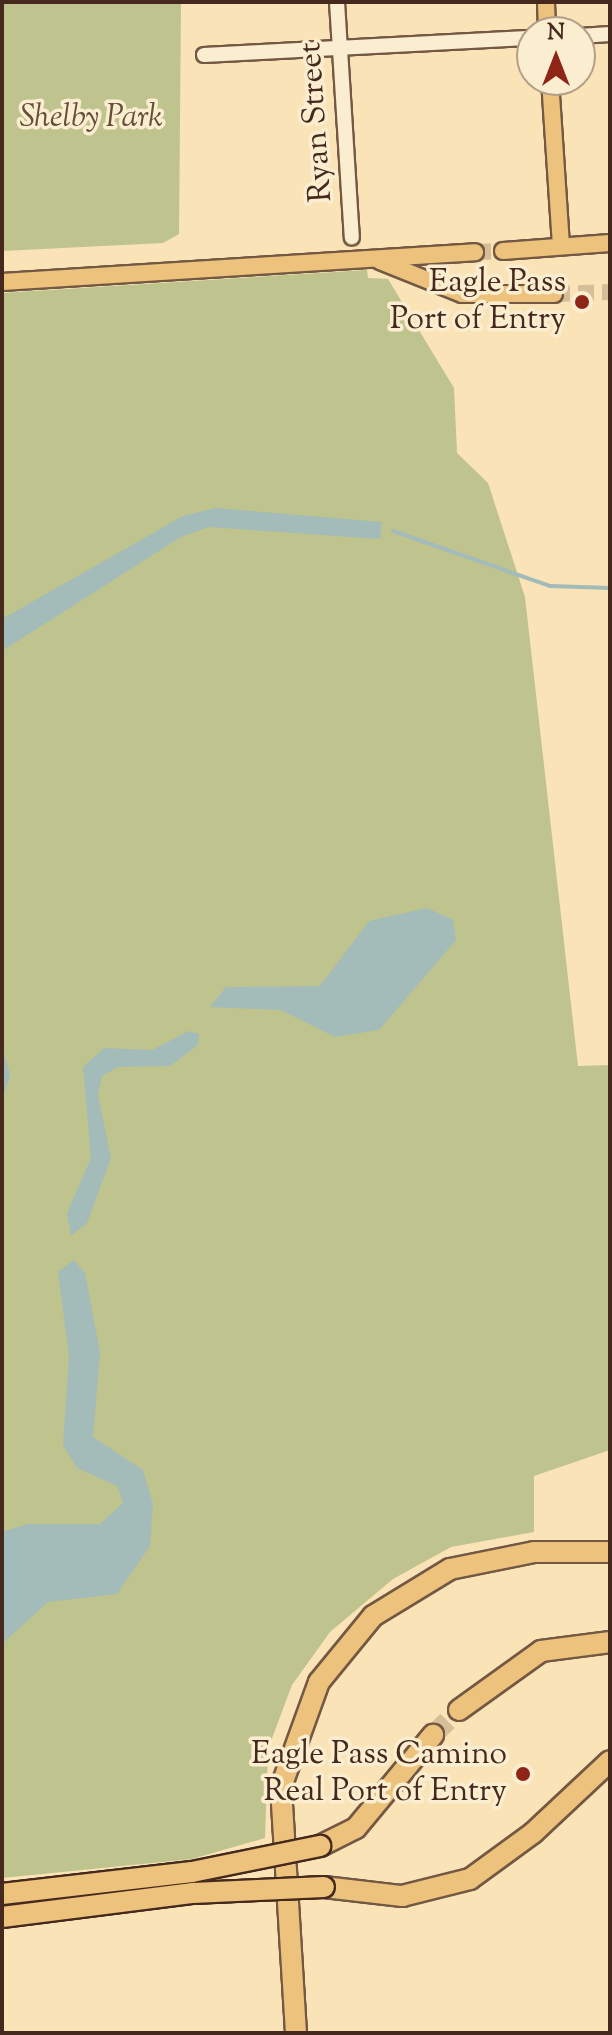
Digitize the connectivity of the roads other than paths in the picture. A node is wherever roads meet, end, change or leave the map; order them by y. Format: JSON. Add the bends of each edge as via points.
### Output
{"nodes":[{"id":1,"x":337,"y":2,"type":"edge"},
{"id":2,"x":516,"y":39,"type":"edge"},
{"id":3,"x":340,"y":49,"type":"junction"},
{"id":4,"x":204,"y":55,"type":"dead end"},
{"id":5,"x":551,"y":96,"type":"edge"},
{"id":6,"x":352,"y":238,"type":"dead end"},
{"id":7,"x":610,"y":243,"type":"edge"},
{"id":8,"x":561,"y":246,"type":"junction"},
{"id":9,"x":503,"y":251,"type":"tunnel mouth"},
{"id":10,"x":475,"y":252,"type":"tunnel mouth"},
{"id":11,"x":369,"y":259,"type":"junction"},
{"id":12,"x":2,"y":282,"type":"edge"},
{"id":13,"x":554,"y":294,"type":"tunnel mouth"},
{"id":14,"x":610,"y":1552,"type":"edge"},
{"id":15,"x":610,"y":1642,"type":"edge"},
{"id":16,"x":459,"y":1710,"type":"tunnel mouth"},
{"id":17,"x":433,"y":1735,"type":"tunnel mouth"},
{"id":18,"x":610,"y":1761,"type":"edge"},
{"id":19,"x":2,"y":1894,"type":"edge"},
{"id":20,"x":2,"y":1917,"type":"edge"},
{"id":21,"x":296,"y":2033,"type":"edge"}],
"edges":[{"from":1,"to":3,"type":"street","name":"Ryan Street"},
{"from":2,"to":3,"type":"street"},
{"from":3,"to":4,"type":"street"},
{"from":3,"to":6,"type":"street","name":"Ryan Street"},
{"from":5,"to":8,"type":"main road"},
{"from":7,"to":8,"type":"main road"},
{"from":8,"to":9,"type":"main road"},
{"from":10,"to":11,"type":"main road"},
{"from":11,"to":12,"type":"main road"},
{"from":11,"to":13,"type":"main road","via":[[462,294]]},
{"from":14,"to":21,"type":"highway","via":[[534,1552],[450,1569],[373,1616],[319,1682],[281,1787]]},
{"from":15,"to":16,"type":"highway","via":[[541,1651]]},
{"from":17,"to":19,"type":"highway","bridge":true,"via":[[356,1828],[320,1846],[192,1872]]},
{"from":18,"to":20,"type":"highway","bridge":true,"via":[[533,1833],[470,1879],[402,1896],[324,1887],[193,1893]]}]}
